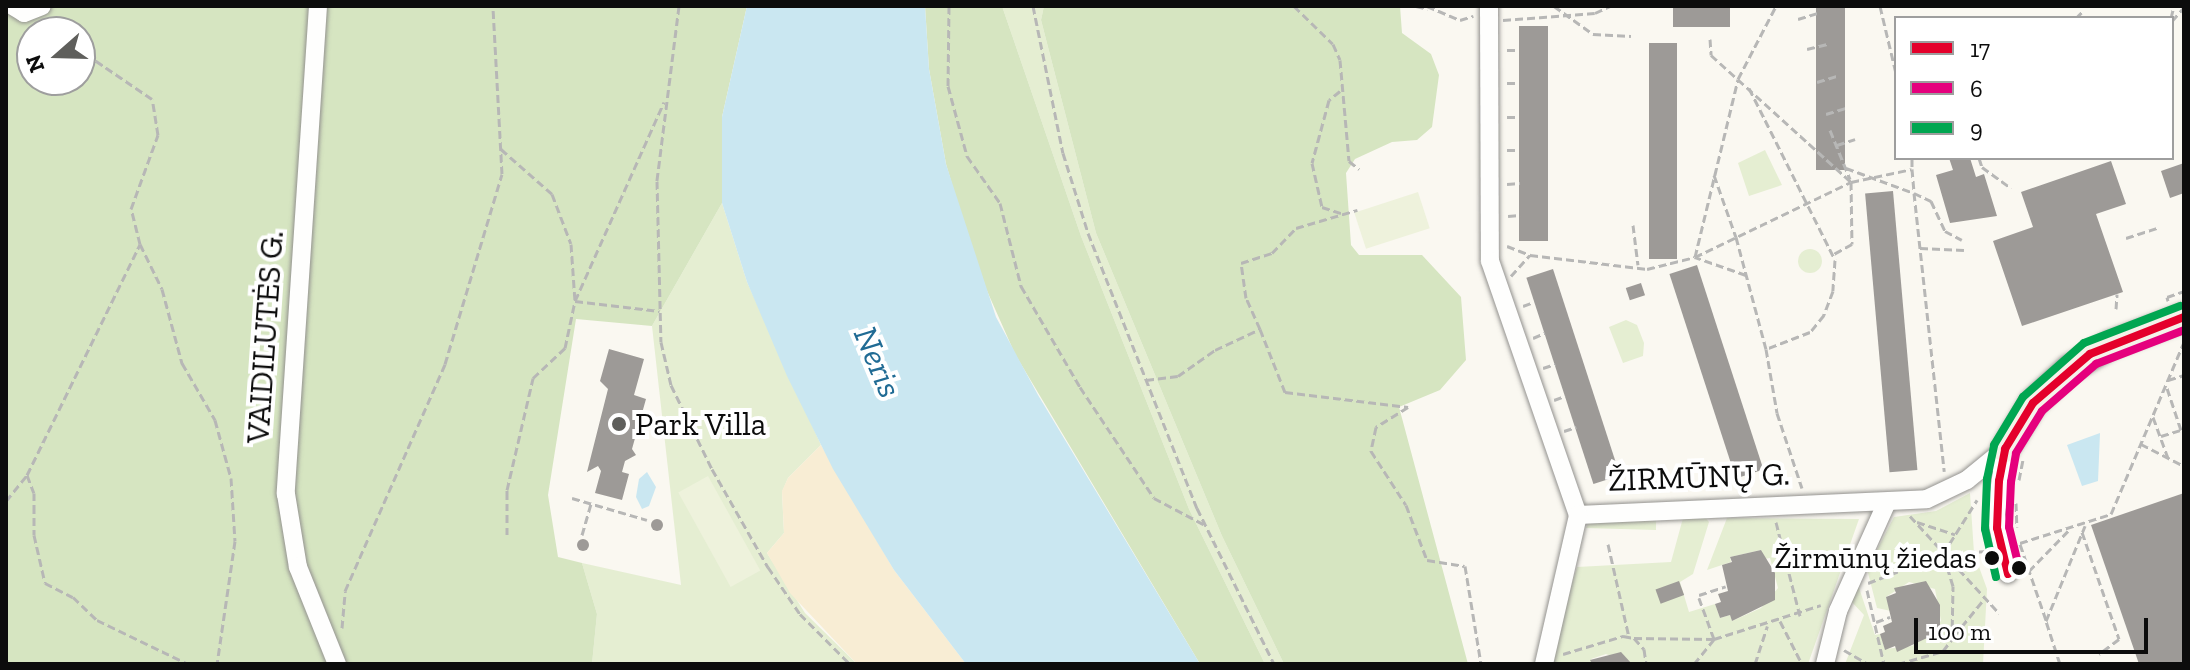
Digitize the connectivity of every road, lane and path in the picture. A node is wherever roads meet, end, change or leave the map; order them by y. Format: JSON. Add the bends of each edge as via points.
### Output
{"nodes":[{"id":1,"x":13,"y":6,"type":"edge"},
{"id":2,"x":42,"y":6,"type":"edge"},
{"id":3,"x":318,"y":6,"type":"edge"},
{"id":4,"x":493,"y":6,"type":"edge"},
{"id":5,"x":679,"y":6,"type":"edge"},
{"id":6,"x":949,"y":6,"type":"edge"},
{"id":7,"x":1033,"y":6,"type":"edge"},
{"id":8,"x":1294,"y":6,"type":"edge"},
{"id":9,"x":1416,"y":6,"type":"edge"},
{"id":10,"x":1554,"y":6,"type":"edge"},
{"id":11,"x":1610,"y":6,"type":"edge"},
{"id":12,"x":1776,"y":6,"type":"edge"},
{"id":13,"x":1880,"y":6,"type":"edge"},
{"id":14,"x":1428,"y":8,"type":"edge"},
{"id":15,"x":1488,"y":12,"type":"edge"},
{"id":16,"x":2082,"y":12,"type":"dead end"},
{"id":17,"x":1818,"y":13,"type":"dead end"},
{"id":18,"x":1565,"y":15,"type":"junction"},
{"id":19,"x":2078,"y":16,"type":"edge"},
{"id":20,"x":1798,"y":19,"type":"dead end"},
{"id":21,"x":1631,"y":36,"type":"dead end"},
{"id":22,"x":1710,"y":39,"type":"dead end"},
{"id":23,"x":1827,"y":44,"type":"dead end"},
{"id":24,"x":1807,"y":49,"type":"dead end"},
{"id":25,"x":96,"y":61,"type":"edge"},
{"id":26,"x":1894,"y":64,"type":"edge"},
{"id":27,"x":1837,"y":76,"type":"dead end"},
{"id":28,"x":1738,"y":79,"type":"junction"},
{"id":29,"x":1817,"y":82,"type":"dead end"},
{"id":30,"x":1749,"y":88,"type":"junction"},
{"id":31,"x":1340,"y":91,"type":"junction"},
{"id":32,"x":665,"y":98,"type":"junction"},
{"id":33,"x":1846,"y":108,"type":"dead end"},
{"id":34,"x":1826,"y":114,"type":"dead end"},
{"id":35,"x":1830,"y":130,"type":"dead end"},
{"id":36,"x":1855,"y":139,"type":"dead end"},
{"id":37,"x":1837,"y":145,"type":"junction"},
{"id":38,"x":501,"y":149,"type":"junction"},
{"id":39,"x":1912,"y":160,"type":"edge"},
{"id":40,"x":1980,"y":160,"type":"edge"},
{"id":41,"x":1846,"y":168,"type":"junction"},
{"id":42,"x":1359,"y":169,"type":"dead end"},
{"id":43,"x":1912,"y":169,"type":"junction"},
{"id":44,"x":1714,"y":175,"type":"junction"},
{"id":45,"x":1872,"y":178,"type":"junction"},
{"id":46,"x":1851,"y":182,"type":"junction"},
{"id":47,"x":2011,"y":188,"type":"dead end"},
{"id":48,"x":1914,"y":193,"type":"junction"},
{"id":49,"x":1803,"y":206,"type":"junction"},
{"id":50,"x":1357,"y":210,"type":"dead end"},
{"id":51,"x":1344,"y":214,"type":"junction"},
{"id":52,"x":1633,"y":225,"type":"dead end"},
{"id":53,"x":2157,"y":228,"type":"dead end"},
{"id":54,"x":1736,"y":237,"type":"junction"},
{"id":55,"x":2126,"y":238,"type":"dead end"},
{"id":56,"x":1488,"y":240,"type":"junction"},
{"id":57,"x":1962,"y":240,"type":"dead end"},
{"id":58,"x":140,"y":244,"type":"junction"},
{"id":59,"x":1920,"y":248,"type":"junction"},
{"id":60,"x":1964,"y":250,"type":"dead end"},
{"id":61,"x":1530,"y":255,"type":"junction"},
{"id":62,"x":1833,"y":255,"type":"junction"},
{"id":63,"x":1695,"y":257,"type":"junction"},
{"id":64,"x":1638,"y":265,"type":"junction"},
{"id":65,"x":1746,"y":275,"type":"junction"},
{"id":66,"x":1498,"y":291,"type":"junction"},
{"id":67,"x":2117,"y":294,"type":"dead end"},
{"id":68,"x":575,"y":301,"type":"junction"},
{"id":69,"x":2116,"y":309,"type":"dead end"},
{"id":70,"x":659,"y":311,"type":"junction"},
{"id":71,"x":2184,"y":317,"type":"edge"},
{"id":72,"x":1260,"y":329,"type":"junction"},
{"id":73,"x":2184,"y":341,"type":"edge"},
{"id":74,"x":2175,"y":343,"type":"dead end"},
{"id":75,"x":1766,"y":349,"type":"junction"},
{"id":76,"x":2184,"y":375,"type":"edge"},
{"id":77,"x":1146,"y":380,"type":"junction"},
{"id":78,"x":2167,"y":382,"type":"junction"},
{"id":79,"x":2152,"y":416,"type":"junction"},
{"id":80,"x":2161,"y":436,"type":"junction"},
{"id":81,"x":2141,"y":444,"type":"junction"},
{"id":82,"x":2015,"y":451,"type":"junction"},
{"id":83,"x":2168,"y":458,"type":"junction"},
{"id":84,"x":2184,"y":466,"type":"edge"},
{"id":85,"x":27,"y":475,"type":"junction"},
{"id":86,"x":1944,"y":478,"type":"dead end"},
{"id":87,"x":2018,"y":486,"type":"dead end"},
{"id":88,"x":2017,"y":494,"type":"dead end"},
{"id":89,"x":572,"y":498,"type":"dead end"},
{"id":90,"x":1977,"y":500,"type":"dead end"},
{"id":91,"x":6,"y":501,"type":"edge"},
{"id":92,"x":1893,"y":503,"type":"junction"},
{"id":93,"x":591,"y":504,"type":"junction"},
{"id":94,"x":1773,"y":507,"type":"junction"},
{"id":95,"x":1808,"y":507,"type":"junction"},
{"id":96,"x":1578,"y":515,"type":"junction"},
{"id":97,"x":647,"y":520,"type":"dead end"},
{"id":98,"x":1915,"y":521,"type":"junction"},
{"id":99,"x":1205,"y":525,"type":"junction"},
{"id":100,"x":2085,"y":525,"type":"junction"},
{"id":101,"x":2069,"y":530,"type":"junction"},
{"id":102,"x":2082,"y":532,"type":"junction"},
{"id":103,"x":1955,"y":534,"type":"junction"},
{"id":104,"x":507,"y":535,"type":"dead end"},
{"id":105,"x":582,"y":535,"type":"dead end"},
{"id":106,"x":1608,"y":544,"type":"dead end"},
{"id":107,"x":2011,"y":547,"type":"junction"},
{"id":108,"x":1783,"y":550,"type":"junction"},
{"id":109,"x":1943,"y":554,"type":"junction"},
{"id":110,"x":2029,"y":571,"type":"junction"},
{"id":111,"x":1855,"y":574,"type":"junction"},
{"id":112,"x":2008,"y":574,"type":"dead end"},
{"id":113,"x":1726,"y":586,"type":"dead end"},
{"id":114,"x":1986,"y":597,"type":"junction"},
{"id":115,"x":1841,"y":603,"type":"junction"},
{"id":116,"x":1999,"y":613,"type":"dead end"},
{"id":117,"x":1800,"y":616,"type":"junction"},
{"id":118,"x":1890,"y":617,"type":"dead end"},
{"id":119,"x":1780,"y":621,"type":"junction"},
{"id":120,"x":2046,"y":621,"type":"junction"},
{"id":121,"x":1876,"y":622,"type":"junction"},
{"id":122,"x":1768,"y":624,"type":"junction"},
{"id":123,"x":1548,"y":633,"type":"junction"},
{"id":124,"x":341,"y":635,"type":"dead end"},
{"id":125,"x":1632,"y":637,"type":"junction"},
{"id":126,"x":1714,"y":639,"type":"junction"},
{"id":127,"x":1952,"y":639,"type":"junction"},
{"id":128,"x":1831,"y":642,"type":"junction"},
{"id":129,"x":2099,"y":654,"type":"dead end"},
{"id":130,"x":188,"y":664,"type":"edge"},
{"id":131,"x":217,"y":664,"type":"edge"},
{"id":132,"x":337,"y":664,"type":"edge"},
{"id":133,"x":850,"y":664,"type":"edge"},
{"id":134,"x":1274,"y":664,"type":"edge"},
{"id":135,"x":1481,"y":664,"type":"edge"},
{"id":136,"x":1544,"y":664,"type":"edge"},
{"id":137,"x":1646,"y":664,"type":"edge"},
{"id":138,"x":1694,"y":664,"type":"edge"},
{"id":139,"x":1755,"y":664,"type":"edge"},
{"id":140,"x":1802,"y":664,"type":"edge"},
{"id":141,"x":1825,"y":664,"type":"edge"},
{"id":142,"x":1868,"y":664,"type":"edge"},
{"id":143,"x":1884,"y":664,"type":"edge"},
{"id":144,"x":1898,"y":664,"type":"edge"},
{"id":145,"x":2060,"y":664,"type":"edge"}],
"edges":[{"from":1,"to":2,"type":"street","via":[[24,13]]},
{"from":3,"to":132,"type":"street","name":"VAIDILUTĖS G.","via":[[286,494],[298,567]]},
{"from":4,"to":38,"type":"path"},
{"from":5,"to":32,"type":"path"},
{"from":6,"to":99,"type":"path","via":[[948,86],[967,156],[1000,203],[1021,286],[1154,498]]},
{"from":7,"to":77,"type":"path","via":[[1063,153]]},
{"from":8,"to":31,"type":"path","via":[[1333,44],[1340,60]]},
{"from":9,"to":14,"type":"path"},
{"from":10,"to":18,"type":"path"},
{"from":11,"to":18,"type":"path"},
{"from":12,"to":28,"type":"path"},
{"from":13,"to":26,"type":"path"},
{"from":14,"to":15,"type":"path","via":[[1460,20]]},
{"from":15,"to":18,"type":"path"},
{"from":15,"to":56,"type":"street","name":"ŽIRMŪNŲ G."},
{"from":16,"to":19,"type":"path"},
{"from":17,"to":20,"type":"path"},
{"from":18,"to":21,"type":"path","via":[[1593,34]]},
{"from":22,"to":28,"type":"path","via":[[1711,55]]},
{"from":23,"to":24,"type":"path"},
{"from":25,"to":58,"type":"path","via":[[152,99],[158,135],[131,209]]},
{"from":27,"to":29,"type":"path"},
{"from":28,"to":30,"type":"path"},
{"from":28,"to":44,"type":"path"},
{"from":30,"to":46,"type":"path"},
{"from":30,"to":49,"type":"path"},
{"from":31,"to":42,"type":"path","via":[[1349,161]]},
{"from":31,"to":51,"type":"path","via":[[1329,100],[1312,163],[1322,207]]},
{"from":32,"to":68,"type":"path"},
{"from":32,"to":70,"type":"path","via":[[657,181]]},
{"from":33,"to":34,"type":"path"},
{"from":35,"to":37,"type":"path"},
{"from":36,"to":37,"type":"path"},
{"from":37,"to":41,"type":"path"},
{"from":38,"to":68,"type":"path","via":[[552,194],[571,244]]},
{"from":38,"to":124,"type":"path","via":[[502,174],[445,364],[345,591]]},
{"from":39,"to":43,"type":"path"},
{"from":40,"to":47,"type":"path"},
{"from":41,"to":45,"type":"path"},
{"from":41,"to":46,"type":"path"},
{"from":43,"to":45,"type":"path"},
{"from":43,"to":48,"type":"path"},
{"from":44,"to":54,"type":"path"},
{"from":44,"to":63,"type":"path"},
{"from":45,"to":46,"type":"path"},
{"from":45,"to":48,"type":"path"},
{"from":46,"to":49,"type":"path"},
{"from":46,"to":62,"type":"path","via":[[1852,244]]},
{"from":48,"to":57,"type":"path","via":[[1931,201],[1945,231]]},
{"from":48,"to":59,"type":"path"},
{"from":49,"to":54,"type":"path"},
{"from":49,"to":62,"type":"path","via":[[1824,232]]},
{"from":50,"to":51,"type":"path"},
{"from":51,"to":72,"type":"path","via":[[1296,228],[1272,253],[1241,263],[1246,298]]},
{"from":52,"to":64,"type":"path"},
{"from":53,"to":55,"type":"path"},
{"from":54,"to":63,"type":"path"},
{"from":54,"to":65,"type":"path"},
{"from":56,"to":61,"type":"path"},
{"from":56,"to":66,"type":"street","name":"ŽIRMŪNŲ G."},
{"from":58,"to":85,"type":"path"},
{"from":58,"to":131,"type":"path","via":[[162,289],[182,363],[215,420],[231,478],[235,541]]},
{"from":59,"to":60,"type":"path"},
{"from":59,"to":86,"type":"path"},
{"from":61,"to":64,"type":"path"},
{"from":61,"to":66,"type":"path"},
{"from":62,"to":75,"type":"path","via":[[1833,291],[1824,315],[1810,332]]},
{"from":63,"to":64,"type":"path","via":[[1647,269]]},
{"from":63,"to":65,"type":"path"},
{"from":65,"to":75,"type":"path"},
{"from":66,"to":96,"type":"street","name":"ŽIRMŪNŲ G."},
{"from":67,"to":69,"type":"path"},
{"from":68,"to":70,"type":"path"},
{"from":68,"to":104,"type":"path","via":[[565,348],[533,378],[518,429],[507,490]]},
{"from":70,"to":133,"type":"path","via":[[671,385],[712,469],[800,614]]},
{"from":71,"to":82,"type":"main road","name":"ŽIRMŪNŲ G.","via":[[2112,344],[2069,369],[2033,403]]},
{"from":72,"to":77,"type":"path","via":[[1215,350],[1178,376]]},
{"from":72,"to":135,"type":"path","via":[[1285,392],[1408,407],[1376,427],[1371,451],[1406,505],[1427,560],[1465,566]]},
{"from":73,"to":74,"type":"path"},
{"from":73,"to":78,"type":"path"},
{"from":75,"to":95,"type":"path","via":[[1777,413]]},
{"from":76,"to":78,"type":"path"},
{"from":77,"to":99,"type":"path"},
{"from":78,"to":79,"type":"path"},
{"from":78,"to":80,"type":"path","via":[[2181,430]]},
{"from":79,"to":80,"type":"path"},
{"from":79,"to":81,"type":"path"},
{"from":80,"to":83,"type":"path"},
{"from":81,"to":83,"type":"path"},
{"from":81,"to":100,"type":"path","via":[[2111,514]]},
{"from":82,"to":87,"type":"path"},
{"from":82,"to":92,"type":"street","name":"ŽIRMŪNŲ G.","via":[[1946,493]]},
{"from":82,"to":107,"type":"street","via":[[1996,502]]},
{"from":83,"to":84,"type":"path"},
{"from":85,"to":91,"type":"path"},
{"from":85,"to":130,"type":"path","via":[[45,583],[73,597],[97,620]]},
{"from":88,"to":107,"type":"path"},
{"from":89,"to":93,"type":"path"},
{"from":90,"to":103,"type":"path"},
{"from":92,"to":95,"type":"street","name":"ŽIRMŪNŲ G."},
{"from":92,"to":98,"type":"path"},
{"from":92,"to":111,"type":"street"},
{"from":93,"to":97,"type":"path"},
{"from":93,"to":105,"type":"path"},
{"from":94,"to":95,"type":"street","name":"ŽIRMŪNŲ G."},
{"from":94,"to":96,"type":"street","name":"ŽIRMŪNŲ G."},
{"from":94,"to":108,"type":"path"},
{"from":96,"to":123,"type":"street"},
{"from":98,"to":103,"type":"path"},
{"from":98,"to":109,"type":"path"},
{"from":99,"to":134,"type":"path"},
{"from":100,"to":101,"type":"path"},
{"from":100,"to":102,"type":"path"},
{"from":101,"to":107,"type":"path"},
{"from":101,"to":110,"type":"path"},
{"from":102,"to":120,"type":"path"},
{"from":102,"to":129,"type":"path","via":[[2119,639]]},
{"from":103,"to":109,"type":"path"},
{"from":106,"to":125,"type":"path"},
{"from":107,"to":109,"type":"path"},
{"from":107,"to":110,"type":"path"},
{"from":107,"to":112,"type":"street"},
{"from":108,"to":111,"type":"path"},
{"from":108,"to":117,"type":"path"},
{"from":109,"to":114,"type":"path"},
{"from":109,"to":121,"type":"path","via":[[1866,584]]},
{"from":109,"to":127,"type":"path","via":[[1953,586]]},
{"from":110,"to":120,"type":"path"},
{"from":111,"to":115,"type":"street"},
{"from":113,"to":126,"type":"path","via":[[1699,597]]},
{"from":114,"to":116,"type":"path"},
{"from":114,"to":127,"type":"path"},
{"from":115,"to":117,"type":"path","via":[[1833,600]]},
{"from":115,"to":128,"type":"street"},
{"from":117,"to":119,"type":"path"},
{"from":118,"to":121,"type":"path"},
{"from":119,"to":122,"type":"path"},
{"from":119,"to":140,"type":"path"},
{"from":120,"to":145,"type":"path"},
{"from":121,"to":143,"type":"path"},
{"from":122,"to":126,"type":"path"},
{"from":122,"to":139,"type":"path"},
{"from":123,"to":125,"type":"path","via":[[1562,654]]},
{"from":123,"to":136,"type":"street"},
{"from":125,"to":126,"type":"path"},
{"from":125,"to":137,"type":"path"},
{"from":126,"to":138,"type":"path"},
{"from":127,"to":144,"type":"path","via":[[1943,651]]},
{"from":128,"to":141,"type":"street"},
{"from":128,"to":142,"type":"path"}]}
